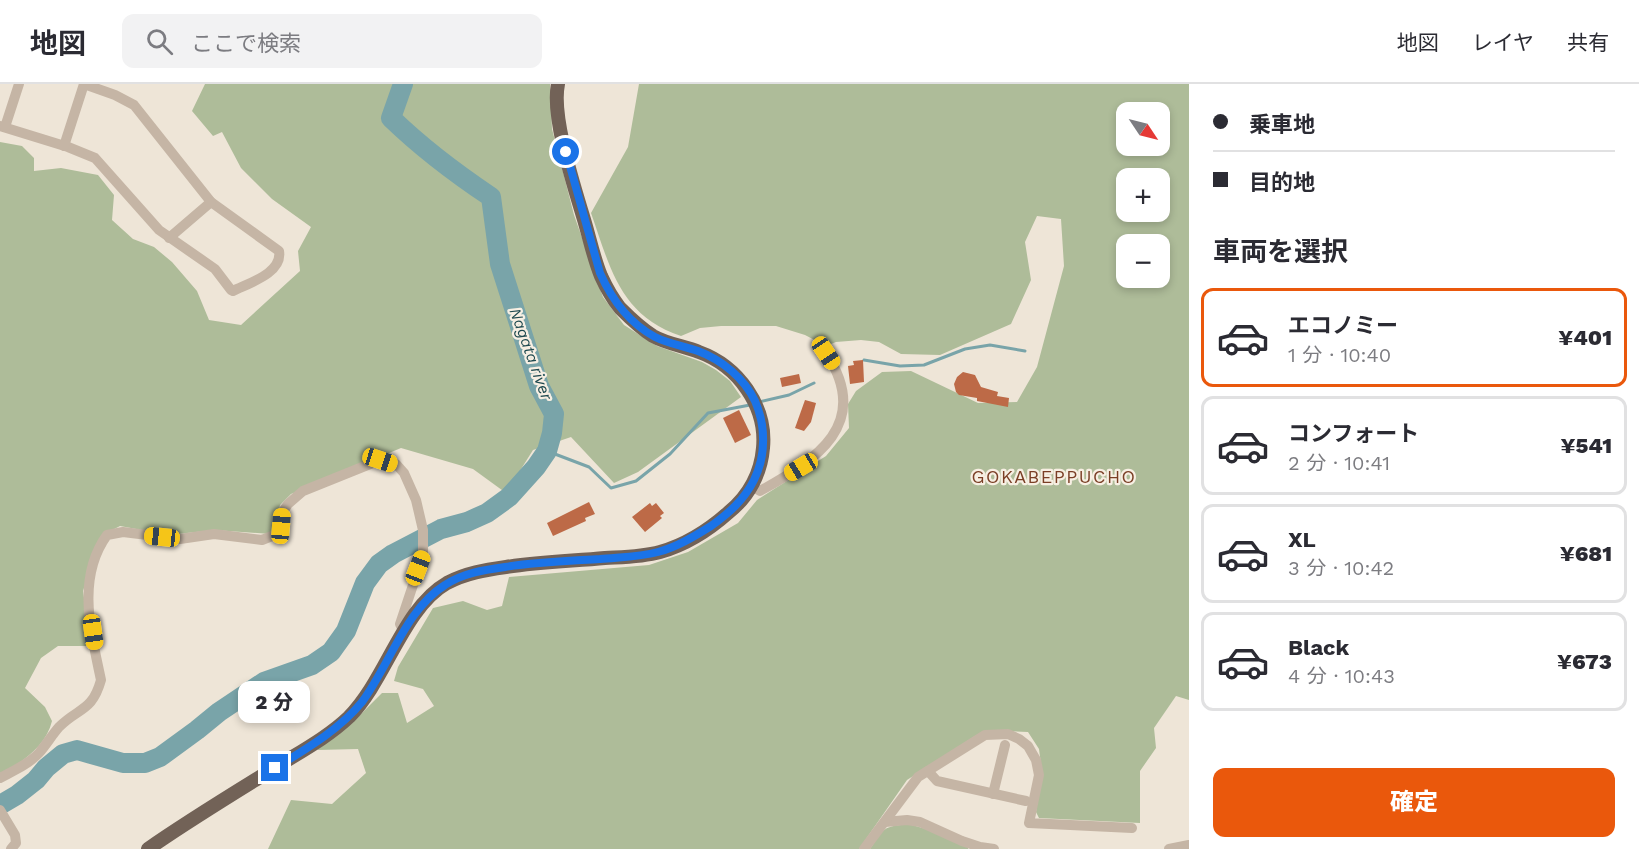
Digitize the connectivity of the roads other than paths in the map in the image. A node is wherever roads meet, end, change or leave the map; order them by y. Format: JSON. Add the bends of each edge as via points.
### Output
{"nodes":[{"id":1,"x":19,"y":84,"type":"edge"},
{"id":2,"x":84,"y":84,"type":"edge"},
{"id":3,"x":558,"y":84,"type":"edge"},
{"id":4,"x":3,"y":126,"type":"edge"},
{"id":5,"x":64,"y":146,"type":"junction"},
{"id":6,"x":211,"y":202,"type":"junction"},
{"id":7,"x":169,"y":237,"type":"junction"},
{"id":8,"x":826,"y":353,"type":"dead end"},
{"id":9,"x":754,"y":480,"type":"junction"},
{"id":10,"x":404,"y":632,"type":"junction"},
{"id":11,"x":1005,"y":745,"type":"dead end"},
{"id":12,"x":928,"y":771,"type":"junction"},
{"id":13,"x":0,"y":778,"type":"edge"},
{"id":14,"x":993,"y":794,"type":"junction"},
{"id":15,"x":1026,"y":801,"type":"dead end"},
{"id":16,"x":2,"y":814,"type":"edge"},
{"id":17,"x":885,"y":822,"type":"junction"},
{"id":18,"x":1132,"y":828,"type":"dead end"},
{"id":19,"x":1189,"y":845,"type":"edge"},
{"id":20,"x":979,"y":848,"type":"edge"},
{"id":21,"x":11,"y":849,"type":"edge"},
{"id":22,"x":147,"y":849,"type":"edge"},
{"id":23,"x":864,"y":849,"type":"edge"},
{"id":24,"x":994,"y":849,"type":"edge"},
{"id":25,"x":1169,"y":849,"type":"edge"}],
"edges":[{"from":1,"to":4,"type":"street"},
{"from":2,"to":5,"type":"street"},
{"from":2,"to":6,"type":"street","via":[[134,105]]},
{"from":3,"to":9,"type":"main road","via":[[557,108],[571,174],[607,290],[637,325],[666,342],[700,352],[738,377],[755,401],[763,438]]},
{"from":4,"to":5,"type":"street"},
{"from":5,"to":7,"type":"street","via":[[95,158],[155,227]]},
{"from":6,"to":7,"type":"street"},
{"from":6,"to":7,"type":"street","via":[[279,251],[274,269],[233,291],[215,269]]},
{"from":8,"to":9,"type":"street","via":[[838,370],[843,397],[841,420],[834,437],[792,472],[760,491]]},
{"from":9,"to":10,"type":"main road","via":[[743,500],[677,545],[637,556],[526,564],[467,574],[436,591]]},
{"from":10,"to":13,"type":"street","via":[[400,624],[423,555],[423,530],[416,500],[404,472],[396,465],[380,460],[303,492],[282,513],[277,534],[262,540],[214,534],[180,539],[123,532],[107,535],[91,568],[87,590],[101,680],[98,692],[30,760]]},
{"from":10,"to":22,"type":"main road","via":[[376,682],[348,718]]},
{"from":11,"to":14,"type":"street"},
{"from":12,"to":14,"type":"street","via":[[937,781]]},
{"from":12,"to":17,"type":"street","via":[[918,777]]},
{"from":12,"to":18,"type":"street","via":[[986,735],[1008,734],[1028,746],[1036,760],[1039,775],[1029,823]]},
{"from":14,"to":15,"type":"street"},
{"from":16,"to":21,"type":"street","via":[[15,835],[16,843]]},
{"from":17,"to":20,"type":"street","via":[[920,822]]},
{"from":17,"to":23,"type":"street"},
{"from":19,"to":25,"type":"street"},
{"from":20,"to":24,"type":"street"}]}
